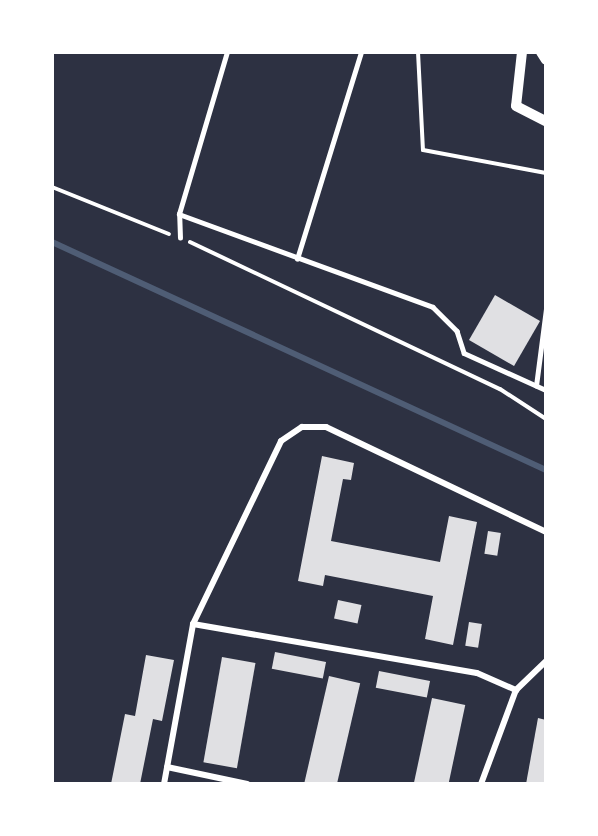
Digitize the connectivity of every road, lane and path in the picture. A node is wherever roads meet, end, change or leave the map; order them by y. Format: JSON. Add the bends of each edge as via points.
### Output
{"nodes":[{"id":1,"x":227,"y":52,"type":"edge"},
{"id":2,"x":361,"y":52,"type":"edge"},
{"id":3,"x":418,"y":52,"type":"edge"},
{"id":4,"x":522,"y":52,"type":"edge"},
{"id":5,"x":541,"y":52,"type":"edge"},
{"id":6,"x":546,"y":60,"type":"edge"},
{"id":7,"x":546,"y":121,"type":"edge"},
{"id":8,"x":546,"y":173,"type":"edge"},
{"id":9,"x":52,"y":187,"type":"edge"},
{"id":10,"x":179,"y":214,"type":"junction"},
{"id":11,"x":180,"y":238,"type":"junction"},
{"id":12,"x":297,"y":259,"type":"junction"},
{"id":13,"x":546,"y":309,"type":"edge"},
{"id":14,"x":536,"y":386,"type":"junction"},
{"id":15,"x":546,"y":390,"type":"edge"},
{"id":16,"x":546,"y":419,"type":"edge"},
{"id":17,"x":546,"y":532,"type":"edge"},
{"id":18,"x":193,"y":624,"type":"junction"},
{"id":19,"x":546,"y":661,"type":"edge"},
{"id":20,"x":516,"y":690,"type":"junction"},
{"id":21,"x":167,"y":767,"type":"junction"},
{"id":22,"x":164,"y":783,"type":"edge"},
{"id":23,"x":247,"y":783,"type":"edge"},
{"id":24,"x":481,"y":783,"type":"edge"}],
"edges":[{"from":1,"to":10,"type":"lane"},
{"from":2,"to":12,"type":"lane"},
{"from":3,"to":8,"type":"path","via":[[423,150]]},
{"from":4,"to":7,"type":"street","via":[[516,106]]},
{"from":5,"to":6,"type":"street"},
{"from":9,"to":11,"type":"path"},
{"from":10,"to":11,"type":"lane"},
{"from":10,"to":12,"type":"lane"},
{"from":11,"to":16,"type":"path","via":[[224,254],[458,368]]},
{"from":12,"to":14,"type":"lane","via":[[433,307],[458,331],[464,353]]},
{"from":13,"to":14,"type":"lane"},
{"from":14,"to":15,"type":"lane"},
{"from":17,"to":18,"type":"street","via":[[326,427],[302,427],[281,441]]},
{"from":18,"to":20,"type":"street","via":[[477,672]]},
{"from":18,"to":21,"type":"street"},
{"from":19,"to":20,"type":"street"},
{"from":20,"to":24,"type":"street"},
{"from":21,"to":22,"type":"street"},
{"from":21,"to":23,"type":"street"}]}
